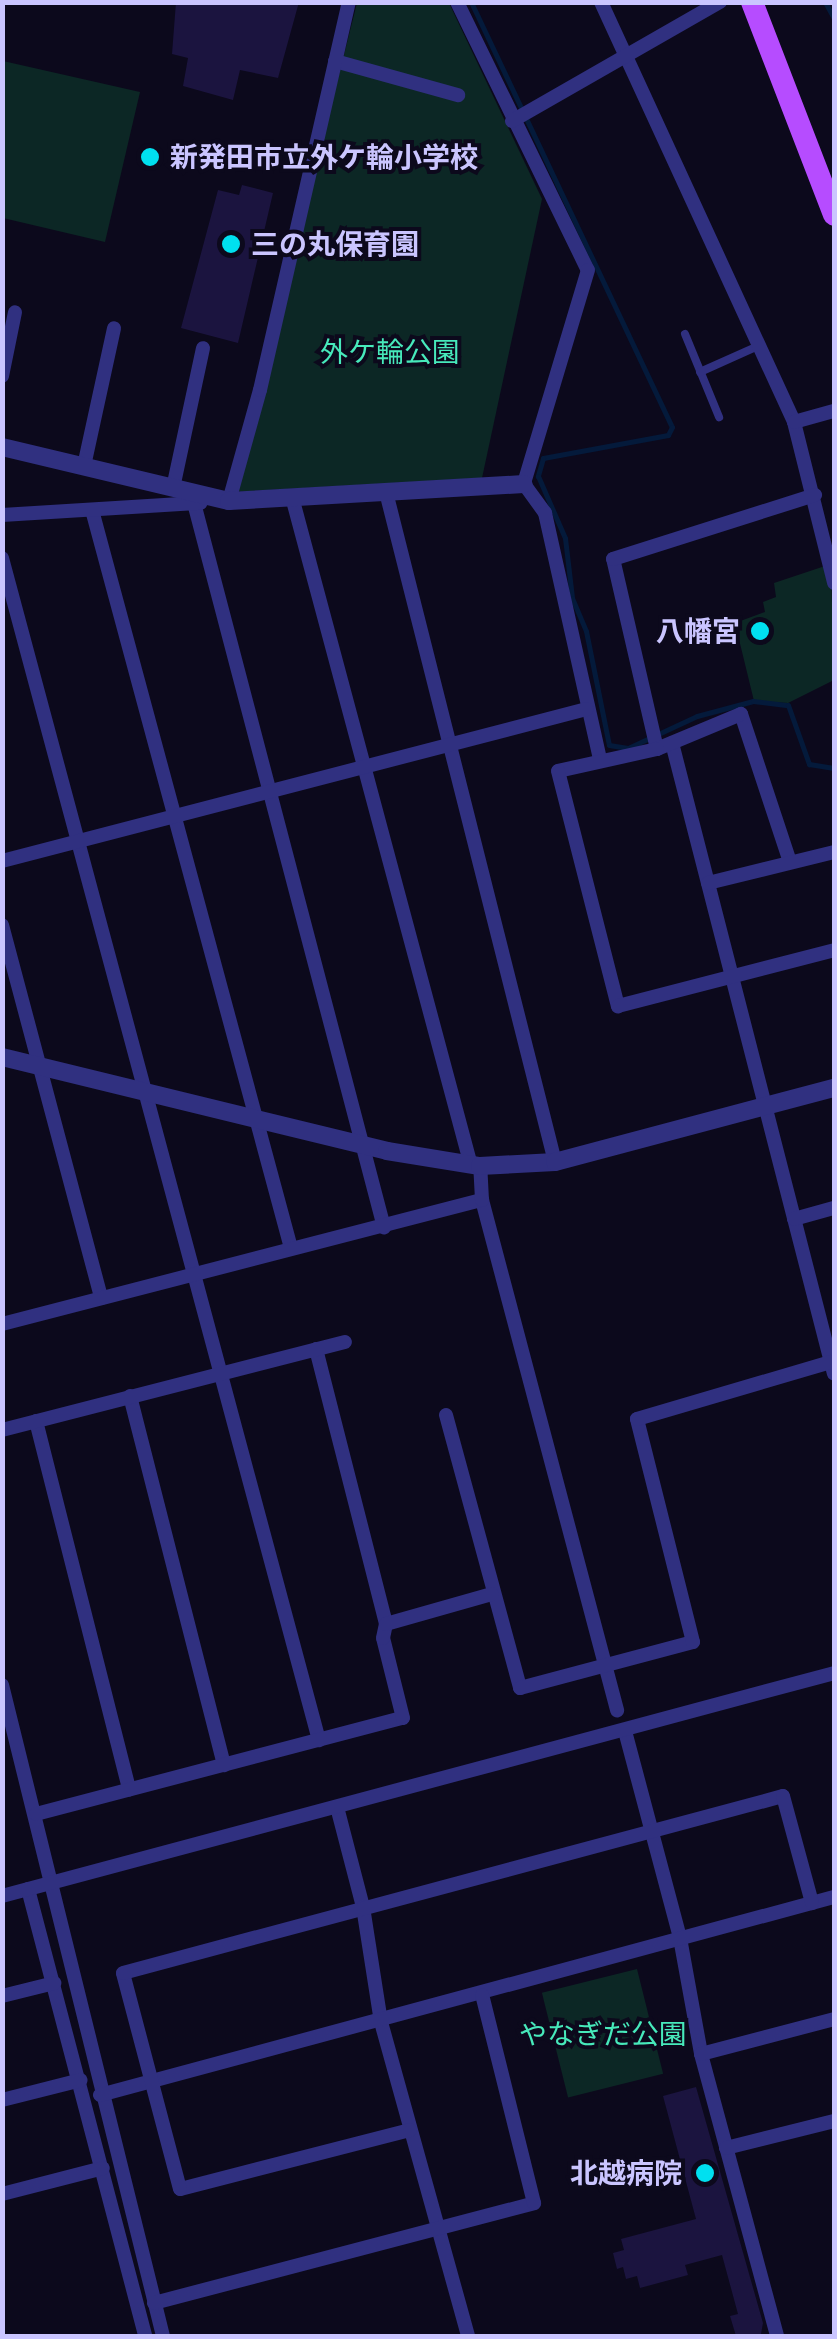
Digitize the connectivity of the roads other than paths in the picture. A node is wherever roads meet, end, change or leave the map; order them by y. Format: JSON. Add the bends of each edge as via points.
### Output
{"nodes":[{"id":1,"x":349,"y":2,"type":"edge"},
{"id":2,"x":457,"y":2,"type":"edge"},
{"id":3,"x":601,"y":2,"type":"edge"},
{"id":4,"x":720,"y":2,"type":"edge"},
{"id":5,"x":752,"y":2,"type":"edge"},
{"id":6,"x":626,"y":56,"type":"junction"},
{"id":7,"x":335,"y":61,"type":"junction"},
{"id":8,"x":458,"y":95,"type":"dead end"},
{"id":9,"x":512,"y":122,"type":"junction"},
{"id":10,"x":830,"y":188,"type":"edge"},
{"id":11,"x":834,"y":215,"type":"edge"},
{"id":12,"x":15,"y":312,"type":"dead end"},
{"id":13,"x":114,"y":328,"type":"dead end"},
{"id":14,"x":684,"y":334,"type":"dead end"},
{"id":15,"x":762,"y":345,"type":"junction"},
{"id":16,"x":204,"y":348,"type":"dead end"},
{"id":17,"x":700,"y":372,"type":"junction"},
{"id":18,"x":2,"y":376,"type":"edge"},
{"id":19,"x":834,"y":411,"type":"edge"},
{"id":20,"x":719,"y":417,"type":"dead end"},
{"id":21,"x":794,"y":422,"type":"junction"},
{"id":22,"x":2,"y":446,"type":"edge"},
{"id":23,"x":84,"y":466,"type":"junction"},
{"id":24,"x":524,"y":484,"type":"junction"},
{"id":25,"x":173,"y":488,"type":"junction"},
{"id":26,"x":386,"y":492,"type":"junction"},
{"id":27,"x":816,"y":495,"type":"junction"},
{"id":28,"x":292,"y":497,"type":"junction"},
{"id":29,"x":228,"y":501,"type":"junction"},
{"id":30,"x":194,"y":503,"type":"junction"},
{"id":31,"x":92,"y":510,"type":"junction"},
{"id":32,"x":2,"y":515,"type":"edge"},
{"id":33,"x":2,"y":558,"type":"edge"},
{"id":34,"x":834,"y":583,"type":"edge"},
{"id":35,"x":587,"y":708,"type":"junction"},
{"id":36,"x":664,"y":746,"type":"junction"},
{"id":37,"x":448,"y":748,"type":"junction"},
{"id":38,"x":600,"y":759,"type":"junction"},
{"id":39,"x":364,"y":769,"type":"junction"},
{"id":40,"x":270,"y":793,"type":"junction"},
{"id":41,"x":175,"y":817,"type":"junction"},
{"id":42,"x":80,"y":841,"type":"junction"},
{"id":43,"x":834,"y":852,"type":"edge"},
{"id":44,"x":2,"y":861,"type":"edge"},
{"id":45,"x":790,"y":862,"type":"junction"},
{"id":46,"x":708,"y":882,"type":"junction"},
{"id":47,"x":2,"y":925,"type":"edge"},
{"id":48,"x":834,"y":950,"type":"edge"},
{"id":49,"x":733,"y":974,"type":"junction"},
{"id":50,"x":2,"y":1058,"type":"edge"},
{"id":51,"x":40,"y":1064,"type":"junction"},
{"id":52,"x":834,"y":1088,"type":"edge"},
{"id":53,"x":148,"y":1092,"type":"junction"},
{"id":54,"x":763,"y":1106,"type":"junction"},
{"id":55,"x":255,"y":1115,"type":"junction"},
{"id":56,"x":362,"y":1143,"type":"junction"},
{"id":57,"x":555,"y":1162,"type":"junction"},
{"id":58,"x":475,"y":1164,"type":"junction"},
{"id":59,"x":482,"y":1200,"type":"junction"},
{"id":60,"x":834,"y":1208,"type":"edge"},
{"id":61,"x":794,"y":1220,"type":"junction"},
{"id":62,"x":384,"y":1227,"type":"junction"},
{"id":63,"x":290,"y":1248,"type":"junction"},
{"id":64,"x":197,"y":1271,"type":"junction"},
{"id":65,"x":101,"y":1298,"type":"junction"},
{"id":66,"x":3,"y":1323,"type":"edge"},
{"id":67,"x":346,"y":1342,"type":"dead end"},
{"id":68,"x":316,"y":1349,"type":"junction"},
{"id":69,"x":832,"y":1368,"type":"edge"},
{"id":70,"x":223,"y":1372,"type":"junction"},
{"id":71,"x":130,"y":1396,"type":"junction"},
{"id":72,"x":446,"y":1414,"type":"dead end"},
{"id":73,"x":36,"y":1421,"type":"junction"},
{"id":74,"x":2,"y":1430,"type":"edge"},
{"id":75,"x":492,"y":1594,"type":"junction"},
{"id":76,"x":386,"y":1624,"type":"junction"},
{"id":77,"x":604,"y":1664,"type":"junction"},
{"id":78,"x":834,"y":1673,"type":"edge"},
{"id":79,"x":2,"y":1685,"type":"edge"},
{"id":80,"x":617,"y":1710,"type":"dead end"},
{"id":81,"x":625,"y":1731,"type":"junction"},
{"id":82,"x":320,"y":1740,"type":"junction"},
{"id":83,"x":224,"y":1764,"type":"junction"},
{"id":84,"x":129,"y":1790,"type":"junction"},
{"id":85,"x":336,"y":1807,"type":"junction"},
{"id":86,"x":36,"y":1814,"type":"junction"},
{"id":87,"x":652,"y":1830,"type":"junction"},
{"id":88,"x":53,"y":1882,"type":"junction"},
{"id":89,"x":28,"y":1890,"type":"junction"},
{"id":90,"x":2,"y":1896,"type":"edge"},
{"id":91,"x":834,"y":1897,"type":"edge"},
{"id":92,"x":812,"y":1903,"type":"junction"},
{"id":93,"x":363,"y":1907,"type":"junction"},
{"id":94,"x":680,"y":1938,"type":"junction"},
{"id":95,"x":54,"y":1983,"type":"junction"},
{"id":96,"x":482,"y":1995,"type":"junction"},
{"id":97,"x":2,"y":1996,"type":"edge"},
{"id":98,"x":834,"y":2019,"type":"edge"},
{"id":99,"x":381,"y":2022,"type":"junction"},
{"id":100,"x":701,"y":2054,"type":"junction"},
{"id":101,"x":80,"y":2080,"type":"junction"},
{"id":102,"x":150,"y":2082,"type":"junction"},
{"id":103,"x":100,"y":2095,"type":"junction"},
{"id":104,"x":2,"y":2100,"type":"edge"},
{"id":105,"x":834,"y":2121,"type":"edge"},
{"id":106,"x":410,"y":2130,"type":"junction"},
{"id":107,"x":726,"y":2148,"type":"junction"},
{"id":108,"x":103,"y":2168,"type":"junction"},
{"id":109,"x":2,"y":2194,"type":"edge"},
{"id":110,"x":437,"y":2229,"type":"junction"},
{"id":111,"x":154,"y":2303,"type":"junction"},
{"id":112,"x":145,"y":2336,"type":"edge"},
{"id":113,"x":163,"y":2336,"type":"edge"},
{"id":114,"x":468,"y":2336,"type":"edge"},
{"id":115,"x":777,"y":2336,"type":"edge"}],
"edges":[{"from":1,"to":7,"type":"street"},
{"from":2,"to":9,"type":"street"},
{"from":3,"to":6,"type":"street"},
{"from":4,"to":6,"type":"street"},
{"from":5,"to":10,"type":"main road"},
{"from":6,"to":9,"type":"street"},
{"from":6,"to":15,"type":"street"},
{"from":7,"to":8,"type":"street"},
{"from":7,"to":29,"type":"street"},
{"from":9,"to":24,"type":"street","via":[[588,270]]},
{"from":10,"to":11,"type":"main road"},
{"from":12,"to":18,"type":"street"},
{"from":13,"to":23,"type":"street"},
{"from":14,"to":17,"type":"lane"},
{"from":15,"to":17,"type":"lane"},
{"from":15,"to":21,"type":"street"},
{"from":16,"to":25,"type":"street"},
{"from":17,"to":20,"type":"lane"},
{"from":19,"to":21,"type":"street"},
{"from":21,"to":27,"type":"street"},
{"from":22,"to":23,"type":"street"},
{"from":23,"to":25,"type":"street"},
{"from":24,"to":26,"type":"street"},
{"from":24,"to":35,"type":"street","via":[[545,512]]},
{"from":25,"to":29,"type":"street"},
{"from":26,"to":28,"type":"street"},
{"from":26,"to":37,"type":"street"},
{"from":27,"to":34,"type":"street"},
{"from":27,"to":36,"type":"street","via":[[614,559]]},
{"from":28,"to":29,"type":"street"},
{"from":28,"to":39,"type":"street"},
{"from":29,"to":30,"type":"street"},
{"from":30,"to":31,"type":"street"},
{"from":30,"to":40,"type":"street"},
{"from":31,"to":32,"type":"street"},
{"from":31,"to":41,"type":"street"},
{"from":33,"to":42,"type":"street"},
{"from":35,"to":37,"type":"street"},
{"from":35,"to":38,"type":"street"},
{"from":36,"to":38,"type":"street"},
{"from":36,"to":45,"type":"street","via":[[740,714]]},
{"from":36,"to":46,"type":"street"},
{"from":37,"to":39,"type":"street"},
{"from":37,"to":57,"type":"street"},
{"from":38,"to":49,"type":"street","via":[[558,771],[618,1006]]},
{"from":39,"to":40,"type":"street"},
{"from":39,"to":58,"type":"street"},
{"from":40,"to":41,"type":"street"},
{"from":40,"to":56,"type":"street"},
{"from":41,"to":42,"type":"street"},
{"from":41,"to":55,"type":"street"},
{"from":42,"to":44,"type":"street"},
{"from":42,"to":53,"type":"street"},
{"from":43,"to":45,"type":"street"},
{"from":45,"to":46,"type":"street"},
{"from":46,"to":49,"type":"street"},
{"from":47,"to":51,"type":"street"},
{"from":48,"to":49,"type":"street"},
{"from":49,"to":54,"type":"street"},
{"from":50,"to":51,"type":"street"},
{"from":51,"to":53,"type":"street"},
{"from":51,"to":65,"type":"street"},
{"from":52,"to":54,"type":"street"},
{"from":53,"to":55,"type":"street"},
{"from":53,"to":64,"type":"street"},
{"from":54,"to":57,"type":"street"},
{"from":54,"to":61,"type":"street"},
{"from":55,"to":56,"type":"street"},
{"from":55,"to":63,"type":"street"},
{"from":56,"to":58,"type":"street"},
{"from":56,"to":62,"type":"street"},
{"from":57,"to":58,"type":"street"},
{"from":58,"to":59,"type":"street"},
{"from":59,"to":62,"type":"street"},
{"from":59,"to":77,"type":"street"},
{"from":60,"to":61,"type":"street"},
{"from":61,"to":69,"type":"street"},
{"from":62,"to":63,"type":"street"},
{"from":63,"to":64,"type":"street"},
{"from":64,"to":65,"type":"street"},
{"from":64,"to":70,"type":"street"},
{"from":65,"to":66,"type":"street"},
{"from":67,"to":68,"type":"street"},
{"from":68,"to":70,"type":"street"},
{"from":68,"to":76,"type":"street"},
{"from":69,"to":77,"type":"street","via":[[637,1419],[693,1642]]},
{"from":70,"to":71,"type":"street"},
{"from":70,"to":82,"type":"street"},
{"from":71,"to":73,"type":"street"},
{"from":71,"to":83,"type":"street"},
{"from":72,"to":75,"type":"street"},
{"from":73,"to":74,"type":"street"},
{"from":73,"to":84,"type":"street"},
{"from":75,"to":76,"type":"street"},
{"from":75,"to":77,"type":"street","via":[[520,1688]]},
{"from":76,"to":82,"type":"street","via":[[383,1638],[403,1718]]},
{"from":77,"to":80,"type":"street"},
{"from":78,"to":81,"type":"street"},
{"from":79,"to":86,"type":"street"},
{"from":81,"to":85,"type":"street"},
{"from":81,"to":87,"type":"street"},
{"from":82,"to":83,"type":"street"},
{"from":83,"to":84,"type":"street"},
{"from":84,"to":86,"type":"street"},
{"from":85,"to":88,"type":"street"},
{"from":85,"to":93,"type":"street"},
{"from":86,"to":88,"type":"street"},
{"from":87,"to":92,"type":"street","via":[[784,1796]]},
{"from":87,"to":93,"type":"street"},
{"from":87,"to":94,"type":"street"},
{"from":88,"to":89,"type":"street"},
{"from":88,"to":103,"type":"street"},
{"from":89,"to":90,"type":"street"},
{"from":89,"to":95,"type":"street"},
{"from":91,"to":92,"type":"street"},
{"from":92,"to":94,"type":"street"},
{"from":93,"to":99,"type":"street"},
{"from":93,"to":102,"type":"street","via":[[123,1973]]},
{"from":94,"to":96,"type":"street"},
{"from":94,"to":100,"type":"street"},
{"from":95,"to":97,"type":"street"},
{"from":95,"to":101,"type":"street"},
{"from":96,"to":99,"type":"street"},
{"from":96,"to":110,"type":"street","via":[[534,2203]]},
{"from":98,"to":100,"type":"street"},
{"from":99,"to":102,"type":"street"},
{"from":99,"to":106,"type":"street"},
{"from":100,"to":107,"type":"street"},
{"from":101,"to":104,"type":"street"},
{"from":101,"to":108,"type":"street"},
{"from":102,"to":103,"type":"street"},
{"from":102,"to":106,"type":"street","via":[[180,2189]]},
{"from":103,"to":111,"type":"street"},
{"from":105,"to":107,"type":"street"},
{"from":106,"to":110,"type":"street"},
{"from":107,"to":115,"type":"street"},
{"from":108,"to":109,"type":"street"},
{"from":108,"to":112,"type":"street"},
{"from":110,"to":111,"type":"street"},
{"from":110,"to":114,"type":"street"},
{"from":111,"to":113,"type":"street"}]}
